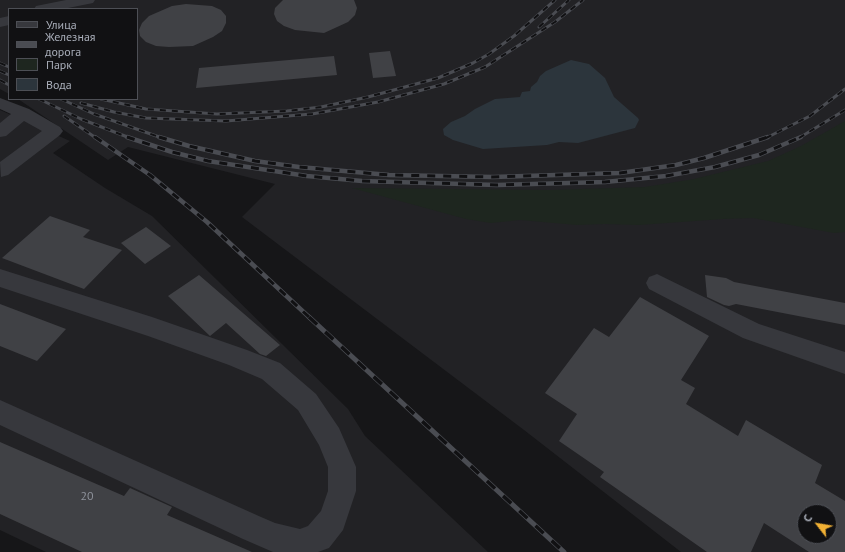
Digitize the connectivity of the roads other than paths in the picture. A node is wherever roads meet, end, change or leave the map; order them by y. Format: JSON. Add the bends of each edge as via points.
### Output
{"nodes":[{"id":1,"x":88,"y":0,"type":"edge"},
{"id":2,"x":46,"y":8,"type":"edge"},
{"id":3,"x":0,"y":103,"type":"edge"},
{"id":4,"x":23,"y":113,"type":"junction"},
{"id":5,"x":1,"y":130,"type":"edge"},
{"id":6,"x":1,"y":171,"type":"dead end"},
{"id":7,"x":0,"y":278,"type":"edge"},
{"id":8,"x":657,"y":283,"type":"dead end"},
{"id":9,"x":845,"y":363,"type":"edge"},
{"id":10,"x":0,"y":412,"type":"edge"}],
"edges":[{"from":1,"to":2,"type":"lane"},
{"from":3,"to":4,"type":"lane"},
{"from":4,"to":5,"type":"lane"},
{"from":4,"to":6,"type":"lane","via":[[54,132]]},
{"from":7,"to":10,"type":"lane","via":[[174,334],[271,372],[307,402],[329,437],[342,467],[342,492],[333,520],[318,537],[300,544],[253,529]]},
{"from":8,"to":9,"type":"lane","via":[[751,330]]}]}
